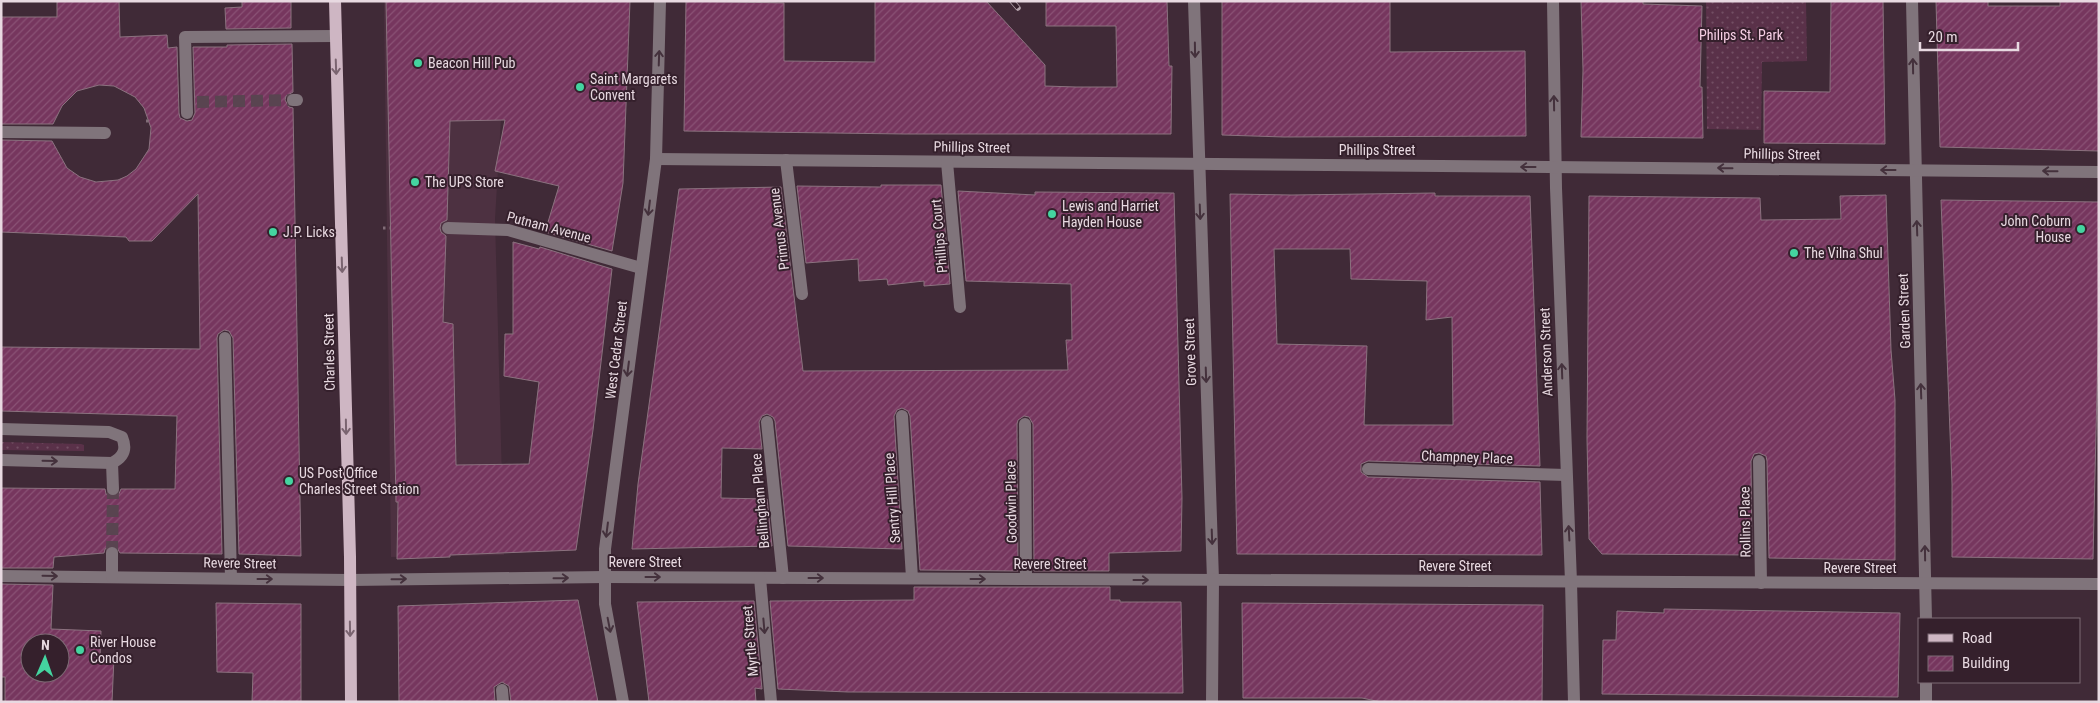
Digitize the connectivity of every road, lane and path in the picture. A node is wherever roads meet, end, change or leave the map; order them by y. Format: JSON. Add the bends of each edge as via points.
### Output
{"nodes":[{"id":1,"x":335,"y":1,"type":"edge"},
{"id":2,"x":660,"y":1,"type":"edge"},
{"id":3,"x":1194,"y":1,"type":"edge"},
{"id":4,"x":1553,"y":1,"type":"edge"},
{"id":5,"x":1912,"y":1,"type":"edge"},
{"id":6,"x":336,"y":36,"type":"junction"},
{"id":7,"x":190,"y":106,"type":"dead end"},
{"id":8,"x":1,"y":132,"type":"edge"},
{"id":9,"x":104,"y":132,"type":"dead end"},
{"id":10,"x":656,"y":159,"type":"junction"},
{"id":11,"x":786,"y":160,"type":"junction"},
{"id":12,"x":947,"y":162,"type":"junction"},
{"id":13,"x":1199,"y":164,"type":"junction"},
{"id":14,"x":1555,"y":167,"type":"junction"},
{"id":15,"x":1915,"y":170,"type":"junction"},
{"id":16,"x":2099,"y":172,"type":"edge"},
{"id":17,"x":383,"y":228,"type":"dead end"},
{"id":18,"x":390,"y":228,"type":"dead end"},
{"id":19,"x":448,"y":228,"type":"dead end"},
{"id":20,"x":641,"y":268,"type":"junction"},
{"id":21,"x":802,"y":294,"type":"dead end"},
{"id":22,"x":960,"y":307,"type":"dead end"},
{"id":23,"x":225,"y":338,"type":"dead end"},
{"id":24,"x":902,"y":416,"type":"dead end"},
{"id":25,"x":767,"y":422,"type":"dead end"},
{"id":26,"x":1025,"y":424,"type":"dead end"},
{"id":27,"x":1,"y":429,"type":"edge"},
{"id":28,"x":1,"y":460,"type":"edge"},
{"id":29,"x":1759,"y":461,"type":"dead end"},
{"id":30,"x":112,"y":463,"type":"junction"},
{"id":31,"x":1368,"y":469,"type":"dead end"},
{"id":32,"x":1566,"y":475,"type":"junction"},
{"id":33,"x":113,"y":489,"type":"tunnel mouth"},
{"id":34,"x":112,"y":553,"type":"tunnel mouth"},
{"id":35,"x":1,"y":576,"type":"edge"},
{"id":36,"x":112,"y":577,"type":"junction"},
{"id":37,"x":605,"y":577,"type":"junction"},
{"id":38,"x":231,"y":578,"type":"junction"},
{"id":39,"x":760,"y":578,"type":"junction"},
{"id":40,"x":783,"y":578,"type":"junction"},
{"id":41,"x":912,"y":578,"type":"junction"},
{"id":42,"x":1026,"y":579,"type":"junction"},
{"id":43,"x":350,"y":580,"type":"junction"},
{"id":44,"x":1213,"y":580,"type":"junction"},
{"id":45,"x":1571,"y":582,"type":"junction"},
{"id":46,"x":1761,"y":582,"type":"junction"},
{"id":47,"x":1926,"y":583,"type":"junction"},
{"id":48,"x":2099,"y":584,"type":"edge"},
{"id":49,"x":1926,"y":618,"type":"edge"},
{"id":50,"x":1926,"y":683,"type":"edge"},
{"id":51,"x":351,"y":702,"type":"edge"},
{"id":52,"x":623,"y":702,"type":"edge"},
{"id":53,"x":771,"y":702,"type":"edge"},
{"id":54,"x":1212,"y":702,"type":"edge"},
{"id":55,"x":1574,"y":702,"type":"edge"},
{"id":56,"x":1926,"y":702,"type":"edge"}],
"edges":[{"from":1,"to":6,"type":"main road","name":"Charles Street"},
{"from":10,"to":2,"type":"street","name":"West Cedar Street","one_way":true},
{"from":3,"to":13,"type":"street","name":"Grove Street","one_way":true},
{"from":14,"to":4,"type":"street","name":"Anderson Street","one_way":true},
{"from":15,"to":5,"type":"street","name":"Garden Street","one_way":true},
{"from":6,"to":7,"type":"street","via":[[185,37]]},
{"from":6,"to":43,"type":"main road","name":"Charles Street","one_way":true},
{"from":8,"to":9,"type":"street"},
{"from":10,"to":11,"type":"street","name":"Phillips Street"},
{"from":10,"to":20,"type":"street","name":"West Cedar Street","one_way":true},
{"from":11,"to":12,"type":"street","name":"Phillips Street"},
{"from":11,"to":21,"type":"street","name":"Primus Avenue"},
{"from":12,"to":13,"type":"street","name":"Phillips Street"},
{"from":12,"to":22,"type":"street","name":"Phillips Court"},
{"from":14,"to":13,"type":"street","name":"Phillips Street","one_way":true},
{"from":13,"to":44,"type":"street","name":"Grove Street","one_way":true},
{"from":15,"to":14,"type":"street","name":"Phillips Street","one_way":true},
{"from":32,"to":14,"type":"street","name":"Anderson Street","one_way":true},
{"from":16,"to":15,"type":"street","name":"Phillips Street","one_way":true},
{"from":47,"to":15,"type":"street","name":"Garden Street","one_way":true},
{"from":17,"to":18,"type":"path"},
{"from":19,"to":20,"type":"street","name":"Putnam Avenue","via":[[508,230]]},
{"from":20,"to":37,"type":"street","name":"West Cedar Street","one_way":true,"via":[[605,549]]},
{"from":23,"to":38,"type":"street"},
{"from":24,"to":41,"type":"street","name":"Sentry Hill Place"},
{"from":25,"to":40,"type":"street","name":"Bellingham Place"},
{"from":26,"to":42,"type":"street","name":"Goodwin Place"},
{"from":27,"to":30,"type":"street","via":[[109,432],[122,437],[125,445],[120,459]]},
{"from":28,"to":30,"type":"street","one_way":true},
{"from":29,"to":46,"type":"street","name":"Rollins Place"},
{"from":30,"to":33,"type":"street"},
{"from":31,"to":32,"type":"street","name":"Champney Place"},
{"from":45,"to":32,"type":"street","name":"Anderson Street","one_way":true},
{"from":34,"to":36,"type":"street"},
{"from":35,"to":36,"type":"street","name":"Revere Street","one_way":true},
{"from":36,"to":38,"type":"street","name":"Revere Street"},
{"from":37,"to":39,"type":"street","name":"Revere Street","one_way":true},
{"from":43,"to":37,"type":"street","name":"Revere Street","one_way":true},
{"from":37,"to":52,"type":"street","name":"West Cedar Street","one_way":true,"via":[[605,604]]},
{"from":38,"to":43,"type":"street","name":"Revere Street","one_way":true},
{"from":39,"to":40,"type":"street","name":"Revere Street"},
{"from":39,"to":53,"type":"street","name":"Myrtle Street","one_way":true},
{"from":40,"to":41,"type":"street","name":"Revere Street","one_way":true},
{"from":41,"to":42,"type":"street","name":"Revere Street","one_way":true},
{"from":42,"to":44,"type":"street","name":"Revere Street","one_way":true},
{"from":43,"to":51,"type":"main road","name":"Charles Street","one_way":true},
{"from":44,"to":45,"type":"street","name":"Revere Street"},
{"from":44,"to":54,"type":"street","name":"Grove Street"},
{"from":45,"to":46,"type":"street","name":"Revere Street"},
{"from":45,"to":55,"type":"street","name":"Anderson Street"},
{"from":46,"to":47,"type":"street","name":"Revere Street"},
{"from":47,"to":48,"type":"street","name":"Revere Street"},
{"from":47,"to":49,"type":"street","name":"Garden Street"},
{"from":50,"to":56,"type":"street"}]}
